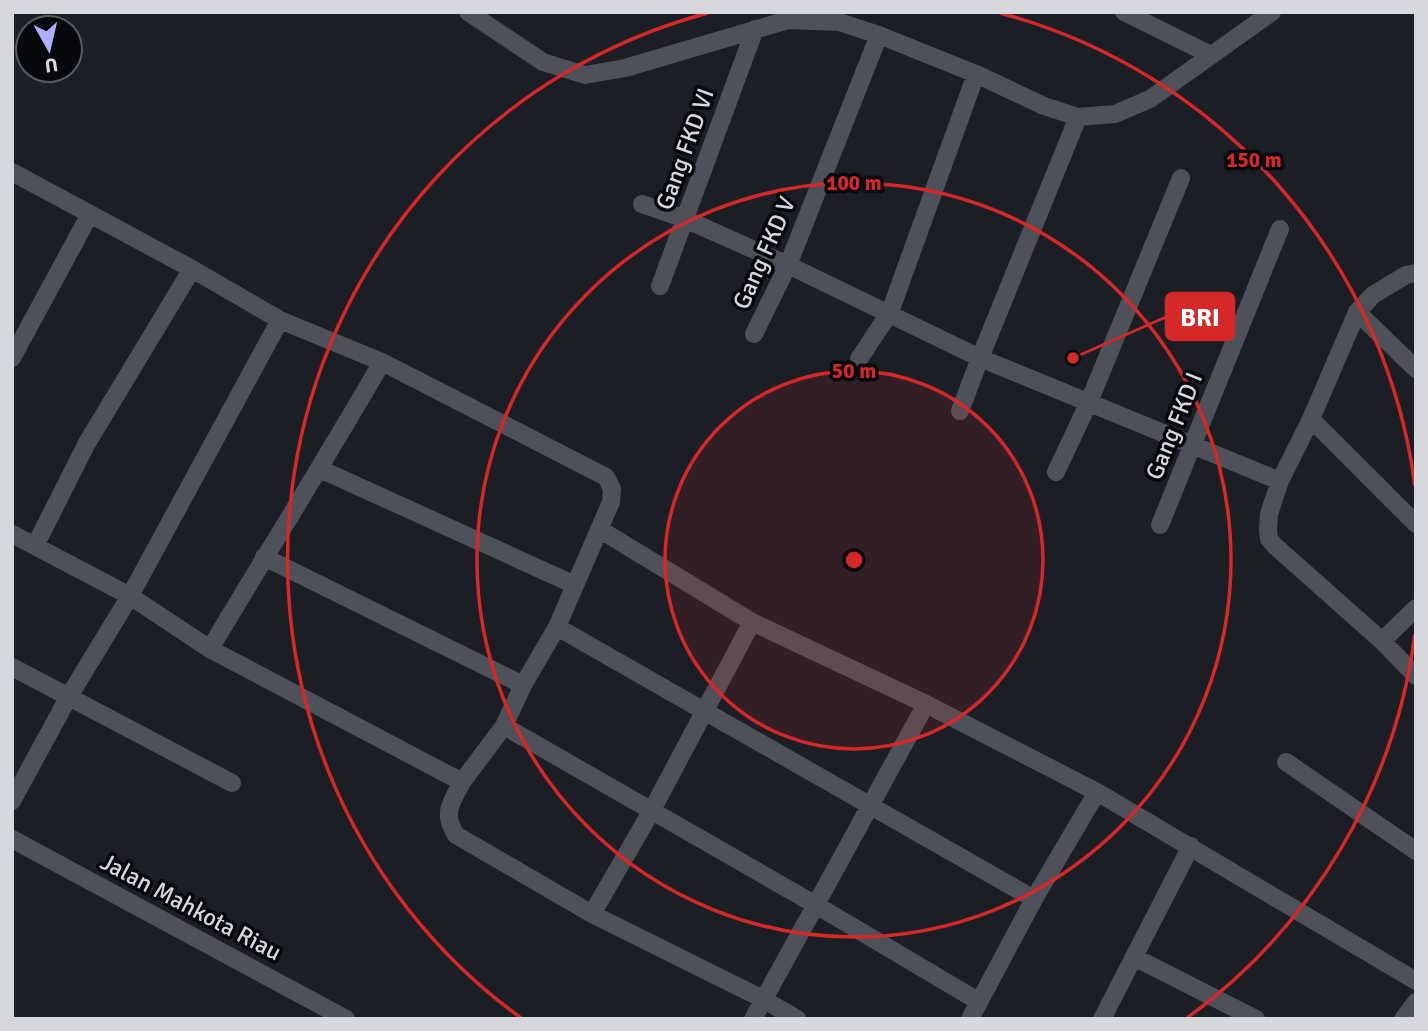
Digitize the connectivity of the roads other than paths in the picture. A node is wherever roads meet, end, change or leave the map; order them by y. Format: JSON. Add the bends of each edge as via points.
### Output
{"nodes":[{"id":1,"x":468,"y":12,"type":"edge"},
{"id":2,"x":1124,"y":12,"type":"edge"},
{"id":3,"x":1272,"y":12,"type":"edge"},
{"id":4,"x":755,"y":29,"type":"junction"},
{"id":5,"x":879,"y":35,"type":"junction"},
{"id":6,"x":1211,"y":55,"type":"junction"},
{"id":7,"x":976,"y":74,"type":"junction"},
{"id":8,"x":1078,"y":117,"type":"junction"},
{"id":9,"x":12,"y":172,"type":"edge"},
{"id":10,"x":1181,"y":178,"type":"dead end"},
{"id":11,"x":642,"y":204,"type":"dead end"},
{"id":12,"x":90,"y":214,"type":"junction"},
{"id":13,"x":685,"y":219,"type":"junction"},
{"id":14,"x":1280,"y":229,"type":"dead end"},
{"id":15,"x":788,"y":265,"type":"junction"},
{"id":16,"x":192,"y":269,"type":"junction"},
{"id":17,"x":1416,"y":273,"type":"edge"},
{"id":18,"x":660,"y":286,"type":"dead end"},
{"id":19,"x":1357,"y":312,"type":"junction"},
{"id":20,"x":890,"y":313,"type":"junction"},
{"id":21,"x":280,"y":320,"type":"junction"},
{"id":22,"x":754,"y":334,"type":"dead end"},
{"id":23,"x":12,"y":358,"type":"edge"},
{"id":24,"x":980,"y":358,"type":"junction"},
{"id":25,"x":859,"y":359,"type":"dead end"},
{"id":26,"x":382,"y":362,"type":"junction"},
{"id":27,"x":1416,"y":369,"type":"edge"},
{"id":28,"x":1089,"y":402,"type":"junction"},
{"id":29,"x":960,"y":411,"type":"dead end"},
{"id":30,"x":1311,"y":419,"type":"junction"},
{"id":31,"x":1193,"y":446,"type":"junction"},
{"id":32,"x":320,"y":469,"type":"junction"},
{"id":33,"x":1056,"y":472,"type":"dead end"},
{"id":34,"x":1280,"y":481,"type":"junction"},
{"id":35,"x":1416,"y":524,"type":"edge"},
{"id":36,"x":1160,"y":525,"type":"dead end"},
{"id":37,"x":599,"y":529,"type":"junction"},
{"id":38,"x":12,"y":534,"type":"edge"},
{"id":39,"x":36,"y":546,"type":"junction"},
{"id":40,"x":264,"y":557,"type":"junction"},
{"id":41,"x":575,"y":585,"type":"junction"},
{"id":42,"x":130,"y":596,"type":"junction"},
{"id":43,"x":1416,"y":608,"type":"edge"},
{"id":44,"x":752,"y":622,"type":"junction"},
{"id":45,"x":557,"y":627,"type":"junction"},
{"id":46,"x":1382,"y":641,"type":"junction"},
{"id":47,"x":210,"y":649,"type":"junction"},
{"id":48,"x":12,"y":667,"type":"edge"},
{"id":49,"x":1416,"y":676,"type":"edge"},
{"id":50,"x":523,"y":685,"type":"junction"},
{"id":51,"x":68,"y":698,"type":"junction"},
{"id":52,"x":926,"y":704,"type":"junction"},
{"id":53,"x":704,"y":713,"type":"junction"},
{"id":54,"x":504,"y":726,"type":"junction"},
{"id":55,"x":1286,"y":762,"type":"dead end"},
{"id":56,"x":462,"y":782,"type":"junction"},
{"id":57,"x":232,"y":783,"type":"dead end"},
{"id":58,"x":1097,"y":792,"type":"junction"},
{"id":59,"x":12,"y":801,"type":"edge"},
{"id":60,"x":871,"y":805,"type":"junction"},
{"id":61,"x":652,"y":810,"type":"junction"},
{"id":62,"x":12,"y":839,"type":"edge"},
{"id":63,"x":1191,"y":846,"type":"junction"},
{"id":64,"x":1416,"y":850,"type":"edge"},
{"id":65,"x":1034,"y":899,"type":"junction"},
{"id":66,"x":816,"y":905,"type":"junction"},
{"id":67,"x":592,"y":914,"type":"junction"},
{"id":68,"x":1134,"y":957,"type":"junction"},
{"id":69,"x":1416,"y":981,"type":"edge"},
{"id":70,"x":764,"y":999,"type":"junction"},
{"id":71,"x":978,"y":1001,"type":"junction"},
{"id":72,"x":1416,"y":1002,"type":"edge"},
{"id":73,"x":346,"y":1019,"type":"edge"},
{"id":74,"x":753,"y":1019,"type":"edge"},
{"id":75,"x":797,"y":1019,"type":"edge"},
{"id":76,"x":970,"y":1019,"type":"edge"},
{"id":77,"x":1102,"y":1019,"type":"edge"},
{"id":78,"x":1256,"y":1019,"type":"edge"},
{"id":79,"x":1403,"y":1019,"type":"edge"}],
"edges":[{"from":1,"to":4,"type":"street","via":[[543,62],[585,75],[625,68]]},
{"from":2,"to":6,"type":"street"},
{"from":3,"to":6,"type":"street"},
{"from":4,"to":5,"type":"street","via":[[788,20],[839,22]]},
{"from":4,"to":13,"type":"street","name":"Gang FKD VI"},
{"from":5,"to":7,"type":"street"},
{"from":5,"to":15,"type":"street","name":"Gang FKD V"},
{"from":6,"to":8,"type":"street","via":[[1150,99],[1115,114]]},
{"from":7,"to":8,"type":"street"},
{"from":7,"to":20,"type":"street"},
{"from":8,"to":24,"type":"street"},
{"from":9,"to":12,"type":"street"},
{"from":10,"to":28,"type":"street"},
{"from":11,"to":13,"type":"street"},
{"from":12,"to":16,"type":"street"},
{"from":12,"to":23,"type":"street"},
{"from":13,"to":15,"type":"street"},
{"from":13,"to":18,"type":"street","name":"Gang FKD VI"},
{"from":14,"to":31,"type":"street","name":"Gang FKD I"},
{"from":15,"to":20,"type":"street"},
{"from":15,"to":22,"type":"street","name":"Gang FKD V"},
{"from":16,"to":21,"type":"street"},
{"from":16,"to":39,"type":"street","via":[[87,443]]},
{"from":17,"to":19,"type":"street","via":[[1373,295]]},
{"from":19,"to":27,"type":"street"},
{"from":19,"to":30,"type":"street"},
{"from":20,"to":24,"type":"street"},
{"from":20,"to":25,"type":"street"},
{"from":21,"to":26,"type":"street"},
{"from":21,"to":42,"type":"street"},
{"from":24,"to":28,"type":"street"},
{"from":24,"to":29,"type":"street"},
{"from":26,"to":32,"type":"street"},
{"from":26,"to":37,"type":"street","via":[[606,477],[612,489],[611,502]]},
{"from":28,"to":31,"type":"street"},
{"from":28,"to":33,"type":"street"},
{"from":30,"to":34,"type":"street"},
{"from":30,"to":35,"type":"street"},
{"from":31,"to":34,"type":"street"},
{"from":31,"to":36,"type":"street","name":"Gang FKD I"},
{"from":32,"to":40,"type":"street"},
{"from":32,"to":41,"type":"street"},
{"from":34,"to":46,"type":"street","via":[[1269,514],[1269,540]]},
{"from":37,"to":41,"type":"street"},
{"from":37,"to":44,"type":"street"},
{"from":38,"to":39,"type":"street"},
{"from":39,"to":42,"type":"street"},
{"from":40,"to":47,"type":"street"},
{"from":40,"to":50,"type":"street"},
{"from":41,"to":45,"type":"street"},
{"from":42,"to":47,"type":"street"},
{"from":42,"to":51,"type":"street"},
{"from":43,"to":46,"type":"street"},
{"from":44,"to":52,"type":"street"},
{"from":44,"to":53,"type":"street"},
{"from":45,"to":50,"type":"street"},
{"from":45,"to":53,"type":"street"},
{"from":46,"to":49,"type":"street"},
{"from":47,"to":56,"type":"street"},
{"from":48,"to":51,"type":"street"},
{"from":50,"to":54,"type":"street"},
{"from":51,"to":57,"type":"street"},
{"from":51,"to":59,"type":"street"},
{"from":52,"to":58,"type":"street"},
{"from":52,"to":60,"type":"street"},
{"from":53,"to":60,"type":"street"},
{"from":53,"to":61,"type":"street"},
{"from":54,"to":56,"type":"street"},
{"from":54,"to":61,"type":"street"},
{"from":55,"to":64,"type":"street"},
{"from":56,"to":67,"type":"street","via":[[449,808],[449,823],[456,835]]},
{"from":58,"to":63,"type":"street"},
{"from":58,"to":65,"type":"street"},
{"from":60,"to":65,"type":"street"},
{"from":60,"to":66,"type":"street"},
{"from":61,"to":66,"type":"street"},
{"from":61,"to":67,"type":"street"},
{"from":62,"to":73,"type":"street","name":"Jalan Mahkota Riau"},
{"from":63,"to":68,"type":"street"},
{"from":63,"to":69,"type":"street"},
{"from":65,"to":71,"type":"street"},
{"from":66,"to":70,"type":"street"},
{"from":66,"to":71,"type":"street"},
{"from":67,"to":70,"type":"street"},
{"from":68,"to":77,"type":"street"},
{"from":68,"to":78,"type":"street"},
{"from":70,"to":74,"type":"street"},
{"from":70,"to":75,"type":"street"},
{"from":71,"to":76,"type":"street"},
{"from":72,"to":79,"type":"street"}]}
